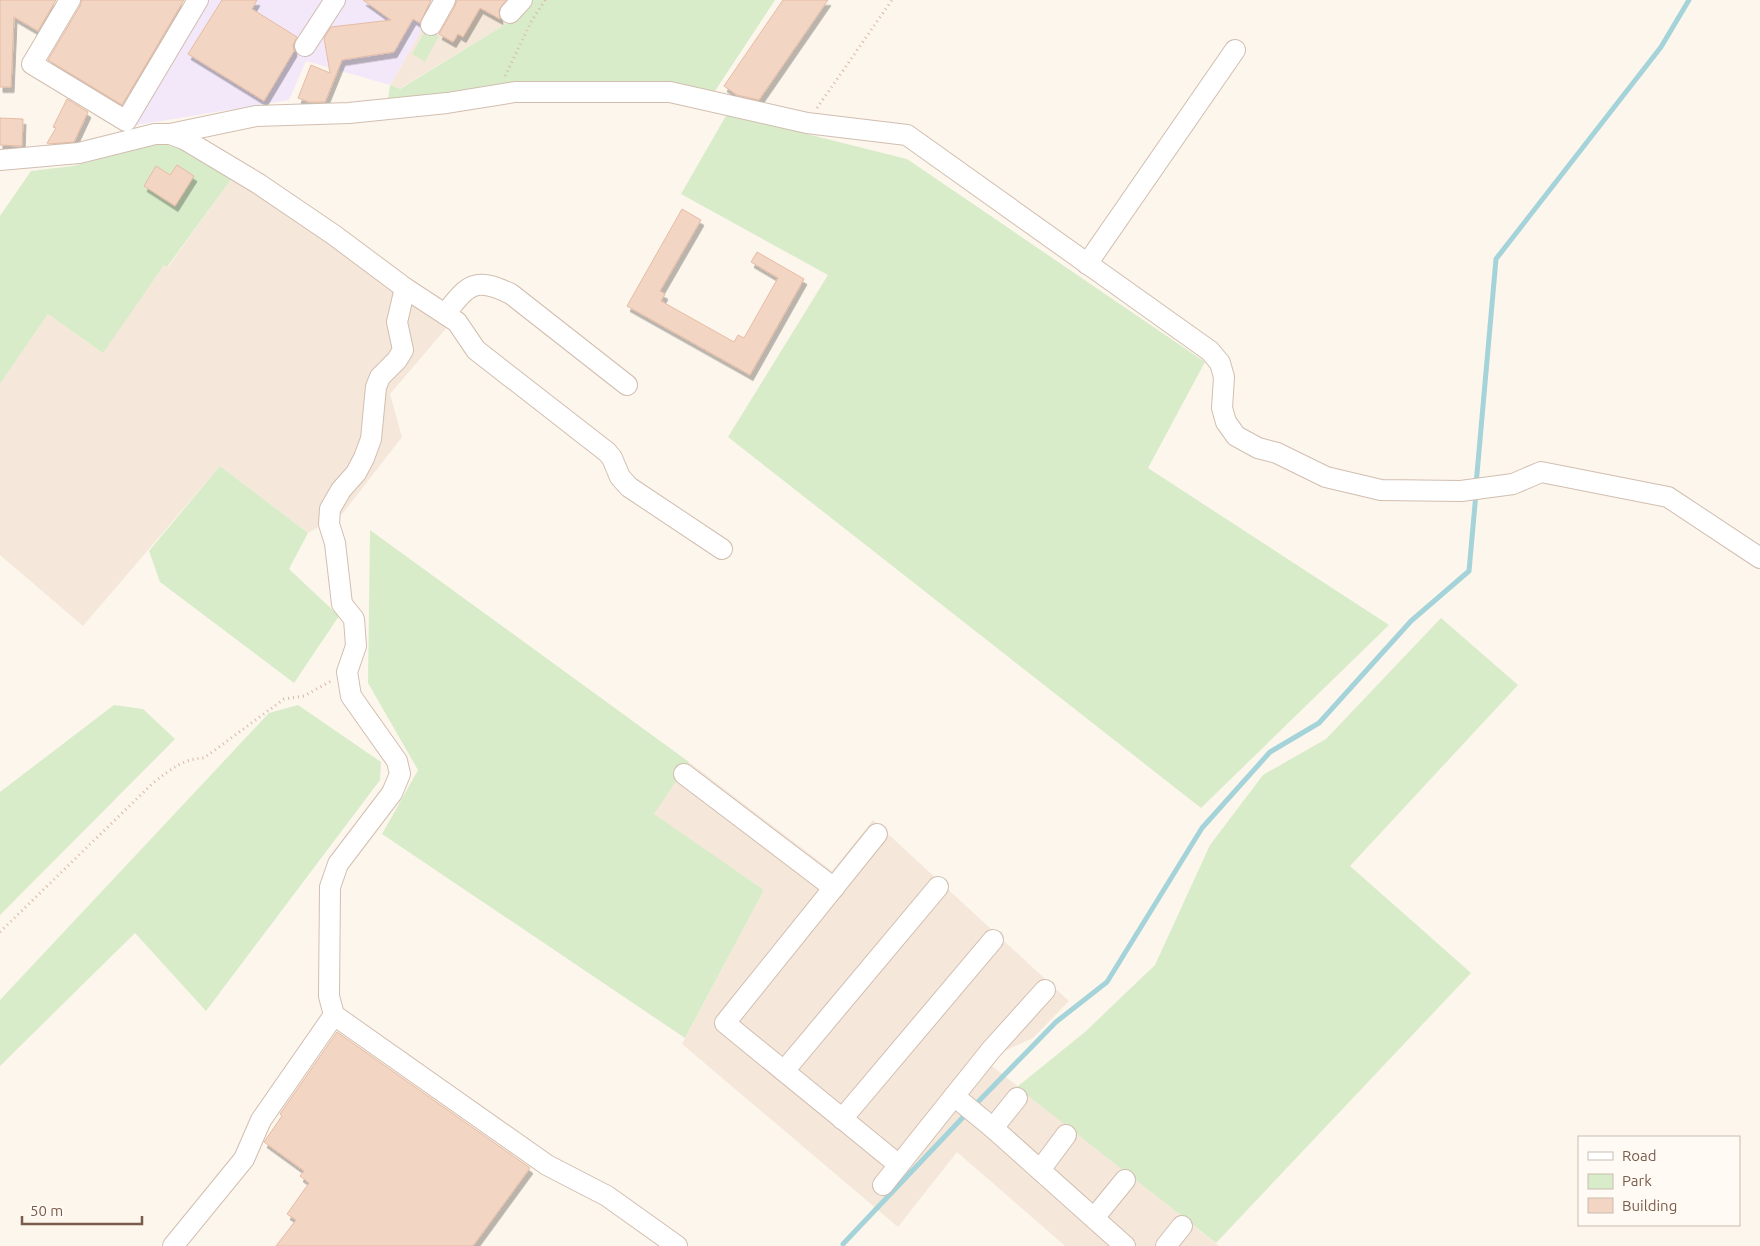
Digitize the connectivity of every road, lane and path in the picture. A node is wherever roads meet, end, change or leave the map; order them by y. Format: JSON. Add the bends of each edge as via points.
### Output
{"nodes":[{"id":1,"x":70,"y":0,"type":"edge"},
{"id":2,"x":198,"y":0,"type":"edge"},
{"id":3,"x":335,"y":0,"type":"edge"},
{"id":4,"x":445,"y":0,"type":"edge"},
{"id":5,"x":545,"y":0,"type":"edge"},
{"id":6,"x":892,"y":0,"type":"edge"},
{"id":7,"x":430,"y":25,"type":"dead end"},
{"id":8,"x":305,"y":46,"type":"dead end"},
{"id":9,"x":1234,"y":50,"type":"dead end"},
{"id":10,"x":497,"y":95,"type":"junction"},
{"id":11,"x":807,"y":123,"type":"junction"},
{"id":12,"x":170,"y":134,"type":"junction"},
{"id":13,"x":0,"y":160,"type":"edge"},
{"id":14,"x":1086,"y":264,"type":"junction"},
{"id":15,"x":405,"y":288,"type":"junction"},
{"id":16,"x":445,"y":314,"type":"junction"},
{"id":17,"x":627,"y":385,"type":"dead end"},
{"id":18,"x":722,"y":549,"type":"dead end"},
{"id":19,"x":1760,"y":558,"type":"edge"},
{"id":20,"x":347,"y":672,"type":"junction"},
{"id":21,"x":684,"y":774,"type":"dead end"},
{"id":22,"x":877,"y":834,"type":"dead end"},
{"id":23,"x":938,"y":887,"type":"dead end"},
{"id":24,"x":834,"y":888,"type":"junction"},
{"id":25,"x":0,"y":932,"type":"edge"},
{"id":26,"x":993,"y":940,"type":"dead end"},
{"id":27,"x":1044,"y":990,"type":"dead end"},
{"id":28,"x":334,"y":1015,"type":"junction"},
{"id":29,"x":784,"y":1071,"type":"junction"},
{"id":30,"x":954,"y":1096,"type":"junction"},
{"id":31,"x":1017,"y":1098,"type":"dead end"},
{"id":32,"x":842,"y":1119,"type":"junction"},
{"id":33,"x":993,"y":1128,"type":"junction"},
{"id":34,"x":1066,"y":1135,"type":"dead end"},
{"id":35,"x":899,"y":1165,"type":"junction"},
{"id":36,"x":1040,"y":1170,"type":"junction"},
{"id":37,"x":1125,"y":1180,"type":"dead end"},
{"id":38,"x":883,"y":1184,"type":"dead end"},
{"id":39,"x":1094,"y":1218,"type":"junction"},
{"id":40,"x":1182,"y":1226,"type":"dead end"},
{"id":41,"x":174,"y":1246,"type":"edge"},
{"id":42,"x":676,"y":1246,"type":"edge"},
{"id":43,"x":1125,"y":1246,"type":"edge"},
{"id":44,"x":1166,"y":1246,"type":"edge"}],
"edges":[{"from":1,"to":2,"type":"street","via":[[32,64],[126,121]]},
{"from":3,"to":8,"type":"street"},
{"from":4,"to":7,"type":"street"},
{"from":5,"to":10,"type":"path","via":[[531,22]]},
{"from":6,"to":11,"type":"path"},
{"from":9,"to":14,"type":"street"},
{"from":10,"to":11,"type":"street","via":[[515,92],[670,92]]},
{"from":10,"to":12,"type":"street","via":[[349,113],[256,116]]},
{"from":11,"to":14,"type":"street","via":[[907,135]]},
{"from":12,"to":13,"type":"street","via":[[154,134],[79,153]]},
{"from":12,"to":15,"type":"street","via":[[259,184]]},
{"from":14,"to":19,"type":"street","via":[[1210,351],[1220,363],[1224,377],[1222,408],[1226,422],[1236,436],[1258,448],[1277,453],[1326,477],[1381,490],[1461,491],[1514,484],[1542,472],[1668,497]]},
{"from":15,"to":16,"type":"street"},
{"from":15,"to":20,"type":"street","via":[[397,322],[403,350],[380,377],[376,387],[371,439],[364,458],[330,509],[329,524],[335,543],[342,604],[354,619],[356,646]]},
{"from":16,"to":17,"type":"street","via":[[464,290],[475,284],[494,285],[511,294]]},
{"from":16,"to":18,"type":"street","via":[[457,322],[476,350],[607,452],[620,478]]},
{"from":20,"to":25,"type":"path","via":[[304,696],[284,699],[204,758],[189,759],[171,769]]},
{"from":20,"to":28,"type":"street","via":[[351,696],[397,761],[400,774],[392,793],[338,864],[330,887],[328,996]]},
{"from":21,"to":24,"type":"street"},
{"from":22,"to":24,"type":"street"},
{"from":23,"to":29,"type":"street"},
{"from":24,"to":29,"type":"street","via":[[725,1023]]},
{"from":26,"to":32,"type":"street"},
{"from":27,"to":30,"type":"street"},
{"from":28,"to":41,"type":"street","via":[[261,1120],[244,1159]]},
{"from":28,"to":42,"type":"street","via":[[547,1164],[607,1196]]},
{"from":29,"to":32,"type":"street"},
{"from":30,"to":33,"type":"street"},
{"from":30,"to":35,"type":"street"},
{"from":31,"to":33,"type":"street"},
{"from":32,"to":35,"type":"street"},
{"from":33,"to":36,"type":"street"},
{"from":34,"to":36,"type":"street"},
{"from":35,"to":38,"type":"street"},
{"from":36,"to":39,"type":"street"},
{"from":37,"to":39,"type":"street"},
{"from":39,"to":43,"type":"street"},
{"from":40,"to":44,"type":"street"}]}
